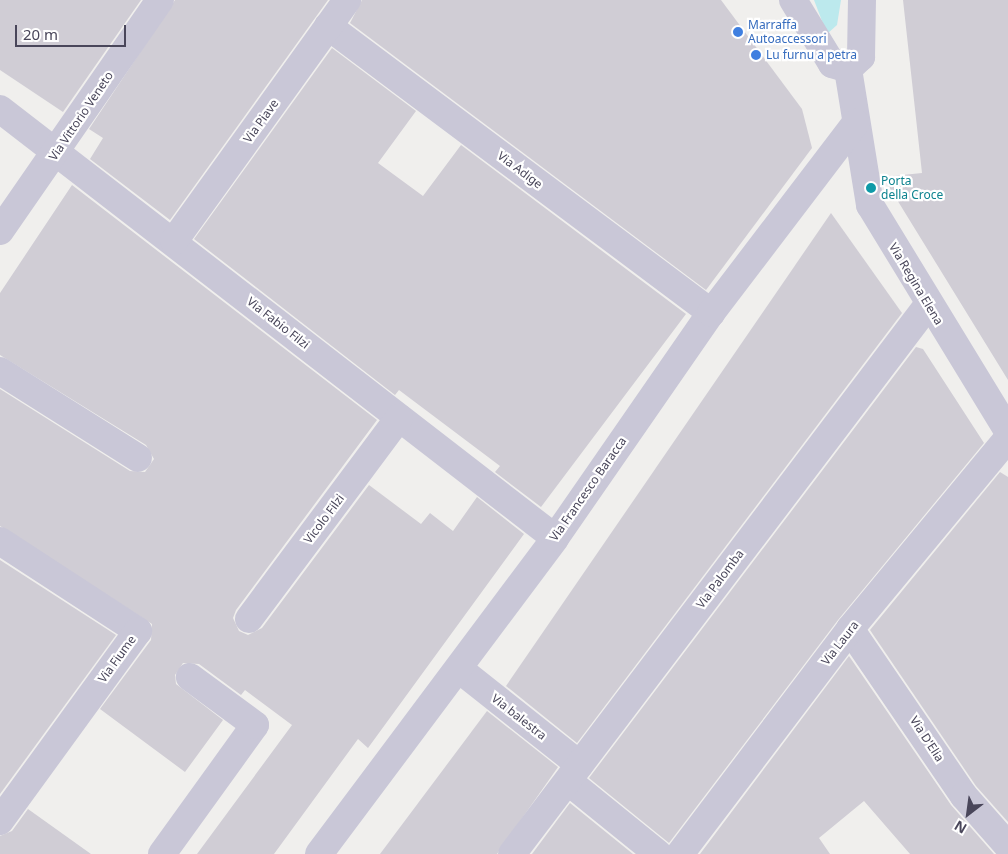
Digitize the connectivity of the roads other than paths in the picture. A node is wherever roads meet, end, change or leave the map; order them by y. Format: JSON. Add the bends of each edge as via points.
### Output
{"nodes":[{"id":1,"x":160,"y":0,"type":"edge"},
{"id":2,"x":347,"y":0,"type":"edge"},
{"id":3,"x":793,"y":0,"type":"edge"},
{"id":4,"x":862,"y":0,"type":"edge"},
{"id":5,"x":328,"y":26,"type":"junction"},
{"id":6,"x":848,"y":69,"type":"junction"},
{"id":7,"x":0,"y":109,"type":"edge"},
{"id":8,"x":856,"y":123,"type":"junction"},
{"id":9,"x":58,"y":150,"type":"junction"},
{"id":10,"x":0,"y":231,"type":"edge"},
{"id":11,"x":174,"y":241,"type":"junction"},
{"id":12,"x":928,"y":305,"type":"junction"},
{"id":13,"x":711,"y":314,"type":"junction"},
{"id":14,"x":0,"y":370,"type":"edge"},
{"id":15,"x":399,"y":418,"type":"junction"},
{"id":16,"x":1008,"y":432,"type":"edge"},
{"id":17,"x":1008,"y":438,"type":"edge"},
{"id":18,"x":138,"y":458,"type":"dead end"},
{"id":19,"x":555,"y":538,"type":"junction"},
{"id":20,"x":0,"y":541,"type":"edge"},
{"id":21,"x":249,"y":619,"type":"dead end"},
{"id":22,"x":850,"y":629,"type":"junction"},
{"id":23,"x":459,"y":668,"type":"junction"},
{"id":24,"x":190,"y":677,"type":"dead end"},
{"id":25,"x":574,"y":773,"type":"junction"},
{"id":26,"x":0,"y":821,"type":"edge"},
{"id":27,"x":1008,"y":846,"type":"edge"},
{"id":28,"x":162,"y":854,"type":"edge"},
{"id":29,"x":319,"y":854,"type":"edge"},
{"id":30,"x":512,"y":854,"type":"edge"},
{"id":31,"x":658,"y":854,"type":"edge"},
{"id":32,"x":680,"y":854,"type":"edge"}],
"edges":[{"from":1,"to":9,"type":"street","name":"Via Vittorio Veneto"},
{"from":2,"to":5,"type":"street","name":"Via Piave"},
{"from":3,"to":6,"type":"street","via":[[832,64]]},
{"from":4,"to":6,"type":"street","via":[[862,57]]},
{"from":5,"to":11,"type":"street","name":"Via Piave"},
{"from":5,"to":13,"type":"street","name":"Via Adige"},
{"from":6,"to":8,"type":"street","name":"Via Regina Elena"},
{"from":7,"to":9,"type":"street","name":"Via Fabio Filzi"},
{"from":8,"to":12,"type":"street","name":"Via Regina Elena","via":[[870,205]]},
{"from":8,"to":13,"type":"street","name":"Via Francesco Baracca"},
{"from":9,"to":10,"type":"street","name":"Via Vittorio Veneto"},
{"from":9,"to":11,"type":"street","name":"Via Fabio Filzi"},
{"from":11,"to":15,"type":"street","name":"Via Fabio Filzi"},
{"from":12,"to":16,"type":"street","name":"Via Regina Elena"},
{"from":12,"to":25,"type":"street","name":"Via Palomba"},
{"from":13,"to":19,"type":"street","name":"Via Francesco Baracca"},
{"from":14,"to":18,"type":"street"},
{"from":15,"to":19,"type":"street","name":"Via Fabio Filzi"},
{"from":15,"to":21,"type":"street","name":"Vicolo Filzi"},
{"from":17,"to":22,"type":"street","name":"Via Laura"},
{"from":19,"to":23,"type":"street","name":"Via Francesco Baracca"},
{"from":20,"to":26,"type":"street","name":"Via Fiume","via":[[138,631]]},
{"from":22,"to":27,"type":"street","name":"Via D'Elia","via":[[964,796]]},
{"from":22,"to":32,"type":"street","name":"Via Laura"},
{"from":23,"to":25,"type":"street","name":"Via balestra"},
{"from":23,"to":29,"type":"street","name":"Via Francesco Baracca"},
{"from":24,"to":28,"type":"street","via":[[255,725]]},
{"from":25,"to":30,"type":"street","name":"Via Palomba"},
{"from":25,"to":31,"type":"street","name":"Via balestra"}]}
